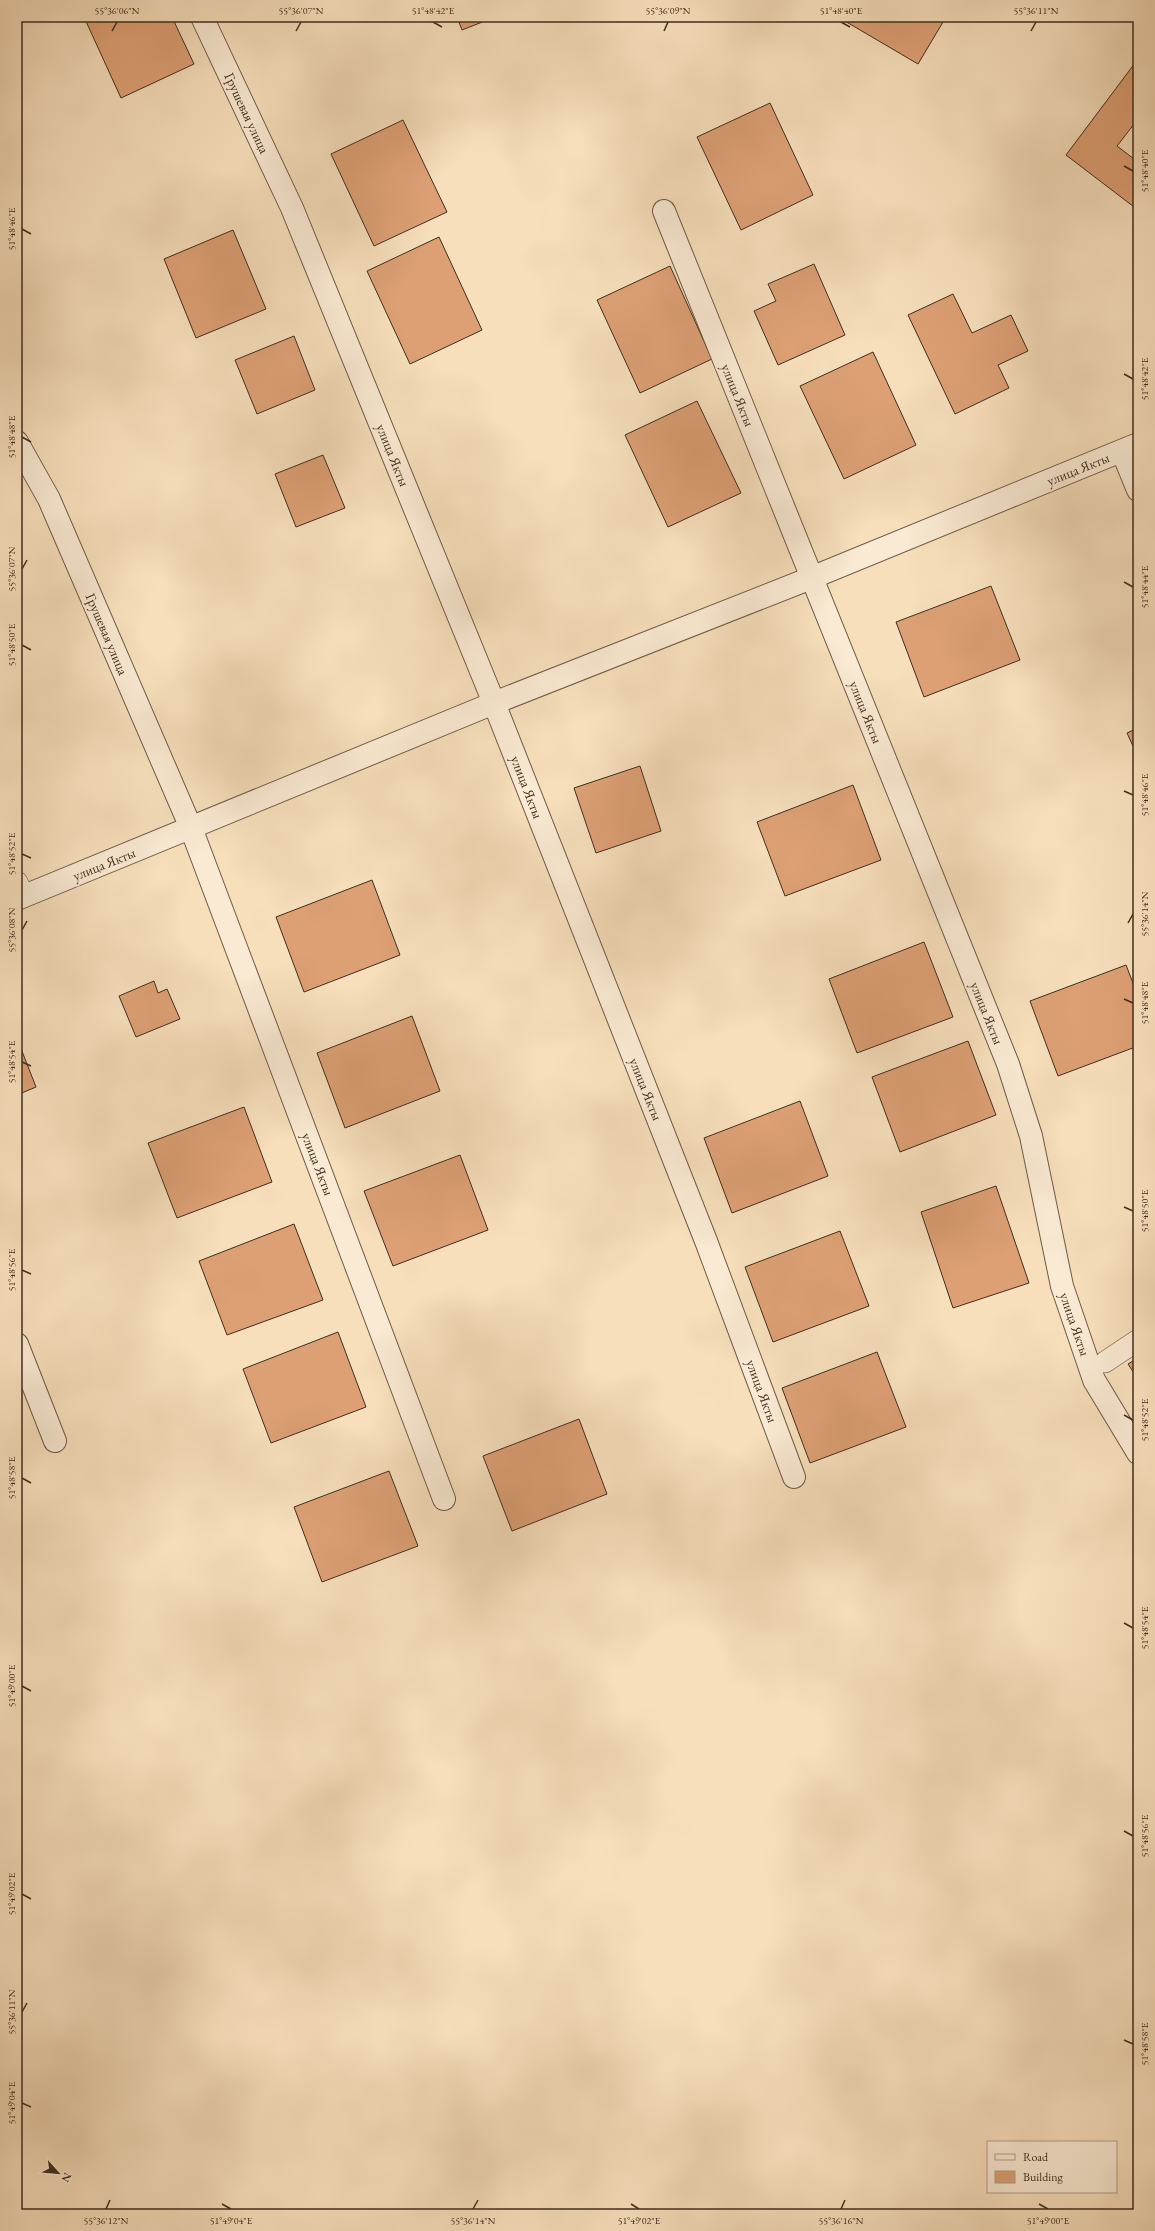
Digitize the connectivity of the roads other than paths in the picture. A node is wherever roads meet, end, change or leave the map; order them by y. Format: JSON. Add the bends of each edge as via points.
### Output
{"nodes":[{"id":1,"x":202,"y":17,"type":"edge"},
{"id":2,"x":292,"y":208,"type":"joint"},
{"id":3,"x":664,"y":211,"type":"dead end"},
{"id":4,"x":17,"y":442,"type":"edge"},
{"id":5,"x":1130,"y":448,"type":"edge"},
{"id":6,"x":1138,"y":490,"type":"edge"},
{"id":7,"x":811,"y":578,"type":"junction"},
{"id":8,"x":494,"y":702,"type":"junction"},
{"id":9,"x":191,"y":828,"type":"junction"},
{"id":10,"x":19,"y":892,"type":"edge"},
{"id":11,"x":1138,"y":1340,"type":"edge"},
{"id":12,"x":17,"y":1344,"type":"edge"},
{"id":13,"x":1105,"y":1362,"type":"dead end"},
{"id":14,"x":55,"y":1441,"type":"dead end"},
{"id":15,"x":1138,"y":1453,"type":"edge"},
{"id":16,"x":794,"y":1477,"type":"dead end"},
{"id":17,"x":444,"y":1499,"type":"dead end"}],
"edges":[{"from":1,"to":2,"type":"street","name":"Грушевая улица"},
{"from":2,"to":8,"type":"street","name":"улица Якты"},
{"from":3,"to":7,"type":"street","name":"улица Якты"},
{"from":4,"to":9,"type":"street","name":"Грушевая улица","via":[[49,499]]},
{"from":5,"to":6,"type":"street","name":"улица Якты"},
{"from":5,"to":7,"type":"street","name":"улица Якты"},
{"from":7,"to":8,"type":"street","name":"улица Якты"},
{"from":7,"to":15,"type":"street","name":"улица Якты","via":[[1008,1064],[1031,1136],[1062,1286],[1094,1380]]},
{"from":8,"to":9,"type":"street","name":"улица Якты"},
{"from":8,"to":16,"type":"street","name":"улица Якты","via":[[706,1241]]},
{"from":9,"to":10,"type":"street","name":"улица Якты"},
{"from":9,"to":17,"type":"street","name":"улица Якты"},
{"from":11,"to":13,"type":"lane"},
{"from":12,"to":14,"type":"street"}]}
